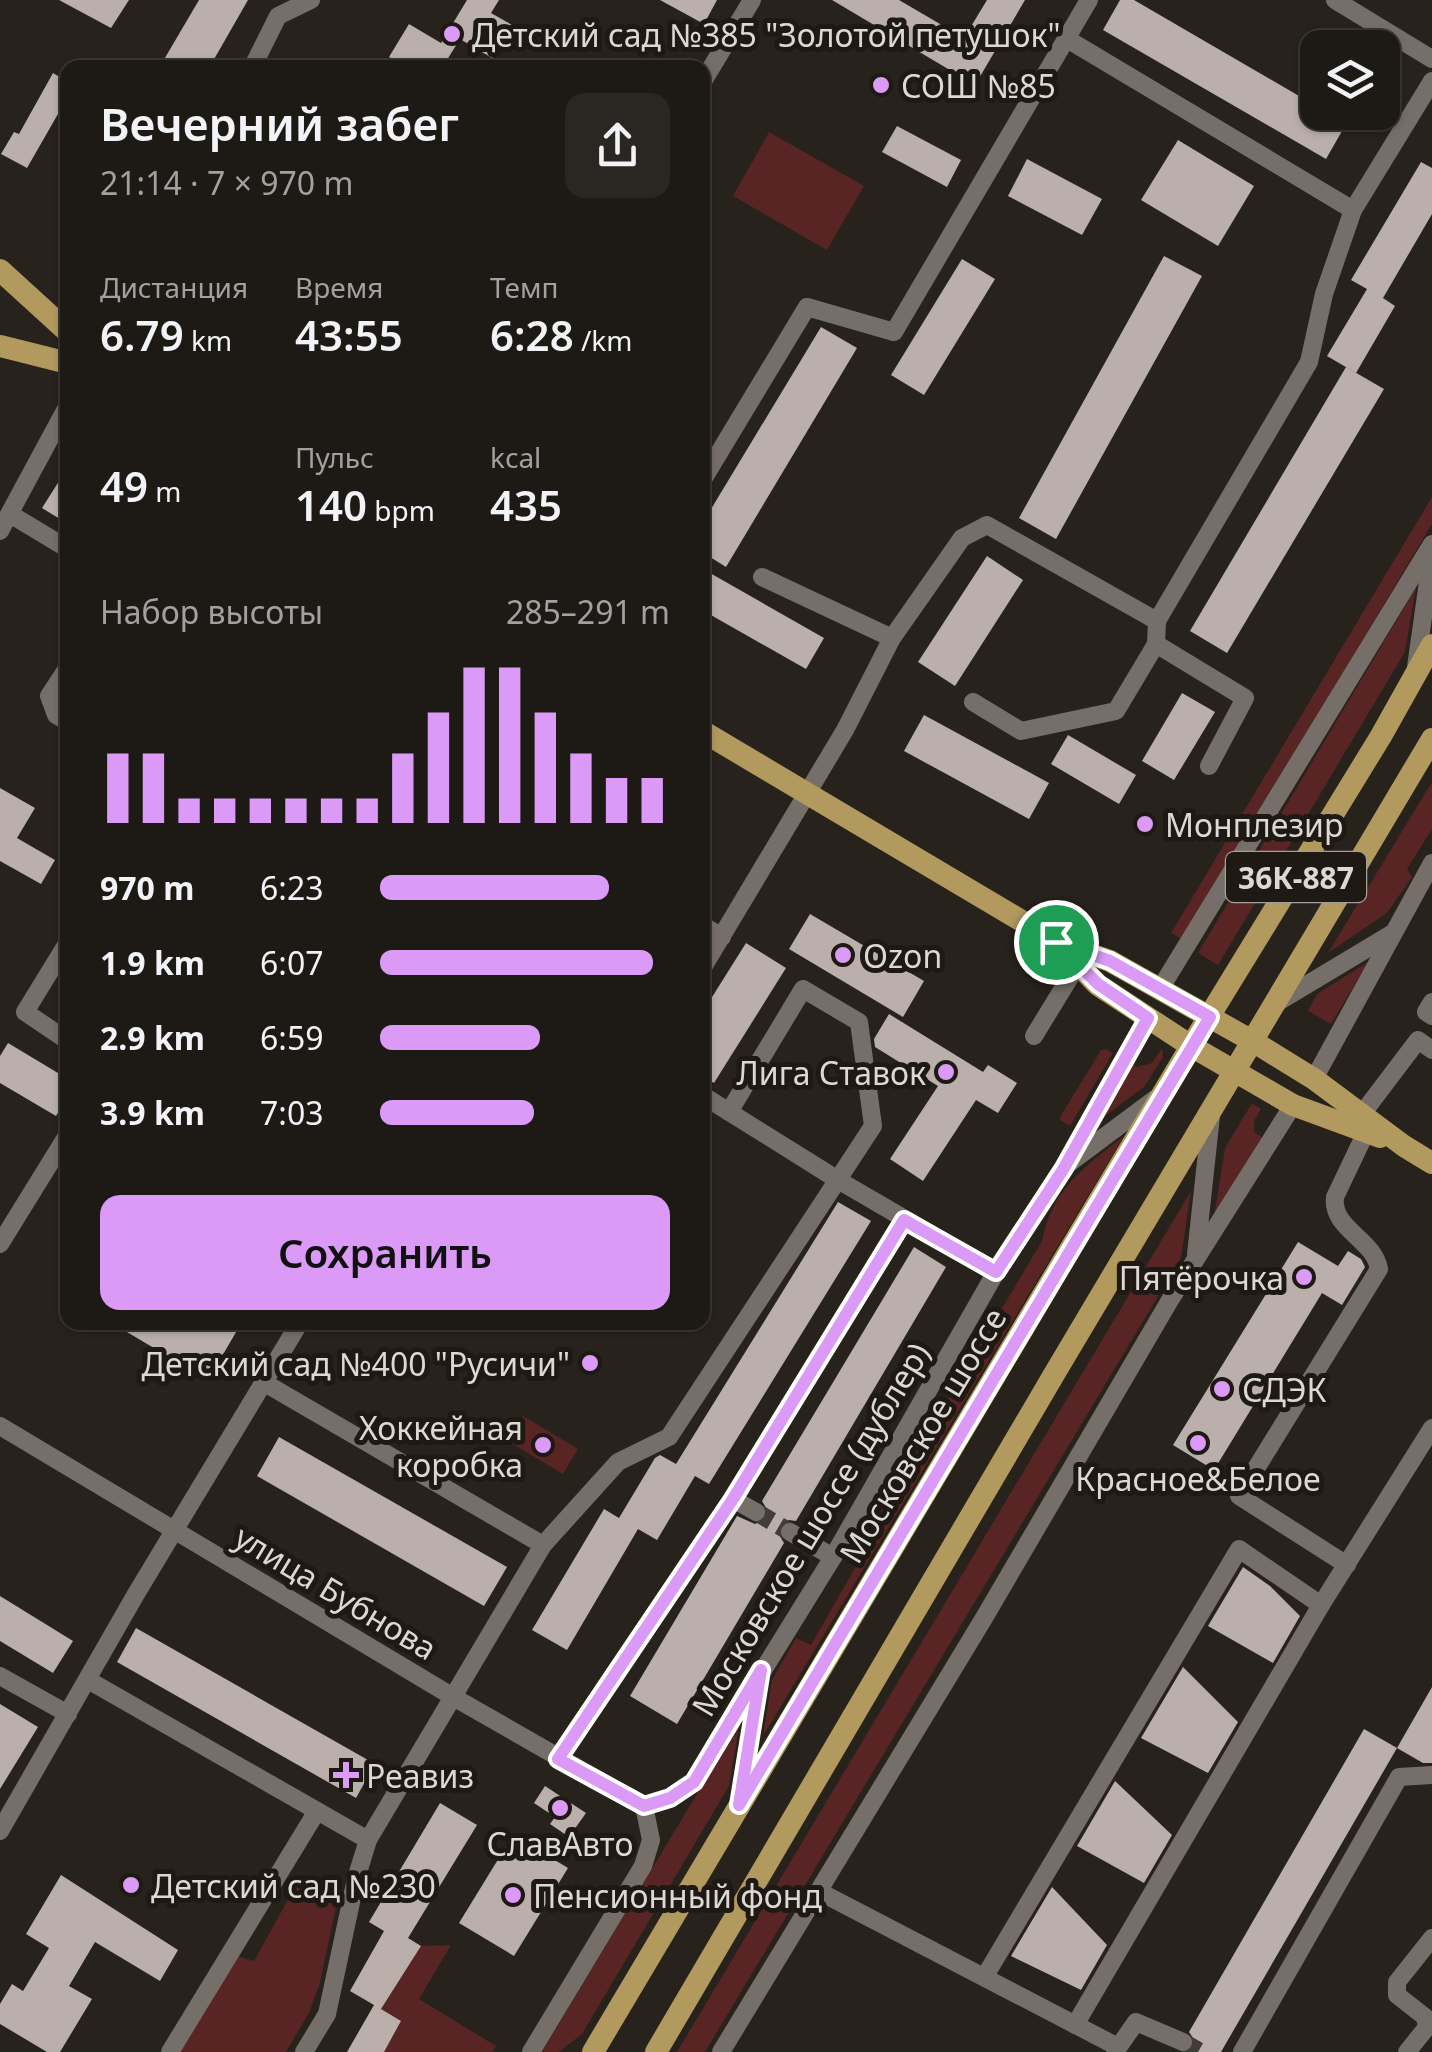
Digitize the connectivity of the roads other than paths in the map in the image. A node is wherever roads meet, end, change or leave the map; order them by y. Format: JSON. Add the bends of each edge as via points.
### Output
{"nodes":[{"id":1,"x":311,"y":0,"type":"edge"},
{"id":2,"x":752,"y":0,"type":"edge"},
{"id":3,"x":1089,"y":0,"type":"edge"},
{"id":4,"x":1335,"y":0,"type":"edge"},
{"id":5,"x":1067,"y":39,"type":"junction"},
{"id":6,"x":1432,"y":58,"type":"edge"},
{"id":7,"x":256,"y":60,"type":"edge"},
{"id":8,"x":710,"y":70,"type":"edge"},
{"id":9,"x":1432,"y":81,"type":"edge"},
{"id":10,"x":1353,"y":210,"type":"junction"},
{"id":11,"x":0,"y":270,"type":"edge"},
{"id":12,"x":60,"y":325,"type":"edge"},
{"id":13,"x":0,"y":346,"type":"edge"},
{"id":14,"x":60,"y":361,"type":"edge"},
{"id":15,"x":60,"y":420,"type":"edge"},
{"id":16,"x":710,"y":467,"type":"edge"},
{"id":17,"x":10,"y":514,"type":"junction"},
{"id":18,"x":0,"y":531,"type":"edge"},
{"id":19,"x":60,"y":544,"type":"edge"},
{"id":20,"x":1432,"y":544,"type":"edge"},
{"id":21,"x":1432,"y":553,"type":"edge"},
{"id":22,"x":762,"y":577,"type":"dead end"},
{"id":23,"x":1157,"y":621,"type":"junction"},
{"id":24,"x":892,"y":638,"type":"junction"},
{"id":25,"x":1156,"y":644,"type":"junction"},
{"id":26,"x":1432,"y":646,"type":"edge"},
{"id":27,"x":1416,"y":673,"type":"junction"},
{"id":28,"x":60,"y":679,"type":"edge"},
{"id":29,"x":973,"y":702,"type":"dead end"},
{"id":30,"x":60,"y":717,"type":"edge"},
{"id":31,"x":710,"y":735,"type":"edge"},
{"id":32,"x":1432,"y":740,"type":"edge"},
{"id":33,"x":1209,"y":766,"type":"dead end"},
{"id":34,"x":806,"y":792,"type":"junction"},
{"id":35,"x":1432,"y":864,"type":"edge"},
{"id":36,"x":710,"y":930,"type":"edge"},
{"id":37,"x":1393,"y":932,"type":"junction"},
{"id":38,"x":722,"y":937,"type":"junction"},
{"id":39,"x":1056,"y":942,"type":"junction"},
{"id":40,"x":60,"y":955,"type":"edge"},
{"id":41,"x":710,"y":956,"type":"edge"},
{"id":42,"x":1078,"y":964,"type":"junction"},
{"id":43,"x":1160,"y":989,"type":"junction"},
{"id":44,"x":1278,"y":1002,"type":"junction"},
{"id":45,"x":1432,"y":1002,"type":"edge"},
{"id":46,"x":1432,"y":1016,"type":"edge"},
{"id":47,"x":1210,"y":1017,"type":"junction"},
{"id":48,"x":1148,"y":1018,"type":"junction"},
{"id":49,"x":60,"y":1036,"type":"edge"},
{"id":50,"x":1034,"y":1036,"type":"dead end"},
{"id":51,"x":1254,"y":1042,"type":"junction"},
{"id":52,"x":1191,"y":1046,"type":"junction"},
{"id":53,"x":1432,"y":1050,"type":"edge"},
{"id":54,"x":1236,"y":1072,"type":"junction"},
{"id":55,"x":1314,"y":1079,"type":"junction"},
{"id":56,"x":1165,"y":1091,"type":"junction"},
{"id":57,"x":710,"y":1100,"type":"edge"},
{"id":58,"x":1293,"y":1105,"type":"junction"},
{"id":59,"x":729,"y":1112,"type":"junction"},
{"id":60,"x":1211,"y":1113,"type":"junction"},
{"id":61,"x":1364,"y":1123,"type":"junction"},
{"id":62,"x":60,"y":1146,"type":"edge"},
{"id":63,"x":1432,"y":1163,"type":"edge"},
{"id":64,"x":1064,"y":1168,"type":"junction"},
{"id":65,"x":838,"y":1180,"type":"junction"},
{"id":66,"x":904,"y":1220,"type":"junction"},
{"id":67,"x":3,"y":1232,"type":"edge"},
{"id":68,"x":1196,"y":1259,"type":"junction"},
{"id":69,"x":996,"y":1272,"type":"junction"},
{"id":70,"x":295,"y":1330,"type":"edge"},
{"id":71,"x":263,"y":1382,"type":"junction"},
{"id":72,"x":0,"y":1426,"type":"edge"},
{"id":73,"x":1432,"y":1428,"type":"edge"},
{"id":74,"x":733,"y":1499,"type":"junction"},
{"id":75,"x":756,"y":1512,"type":"tunnel mouth"},
{"id":76,"x":176,"y":1532,"type":"junction"},
{"id":77,"x":790,"y":1532,"type":"tunnel mouth"},
{"id":78,"x":543,"y":1545,"type":"junction"},
{"id":79,"x":832,"y":1557,"type":"junction"},
{"id":80,"x":1347,"y":1564,"type":"junction"},
{"id":81,"x":1322,"y":1605,"type":"junction"},
{"id":82,"x":761,"y":1670,"type":"junction"},
{"id":83,"x":0,"y":1676,"type":"edge"},
{"id":84,"x":88,"y":1680,"type":"junction"},
{"id":85,"x":455,"y":1698,"type":"junction"},
{"id":86,"x":68,"y":1714,"type":"junction"},
{"id":87,"x":558,"y":1759,"type":"junction"},
{"id":88,"x":1432,"y":1775,"type":"edge"},
{"id":89,"x":739,"y":1805,"type":"junction"},
{"id":90,"x":644,"y":1806,"type":"junction"},
{"id":91,"x":317,"y":1810,"type":"junction"},
{"id":92,"x":0,"y":1831,"type":"edge"},
{"id":93,"x":368,"y":1840,"type":"junction"},
{"id":94,"x":820,"y":1892,"type":"junction"},
{"id":95,"x":1432,"y":1938,"type":"edge"},
{"id":96,"x":985,"y":1976,"type":"junction"},
{"id":97,"x":1075,"y":2025,"type":"junction"},
{"id":98,"x":1183,"y":2042,"type":"dead end"},
{"id":99,"x":592,"y":2048,"type":"edge"},
{"id":100,"x":658,"y":2050,"type":"edge"},
{"id":101,"x":1116,"y":2050,"type":"edge"},
{"id":102,"x":170,"y":2052,"type":"edge"},
{"id":103,"x":304,"y":2052,"type":"edge"},
{"id":104,"x":531,"y":2052,"type":"edge"},
{"id":105,"x":721,"y":2052,"type":"edge"},
{"id":106,"x":1242,"y":2052,"type":"edge"},
{"id":107,"x":1407,"y":2052,"type":"edge"}],
"edges":[{"from":1,"to":7,"type":"street","via":[[278,16]]},
{"from":2,"to":8,"type":"street"},
{"from":3,"to":5,"type":"street"},
{"from":4,"to":6,"type":"street"},
{"from":5,"to":10,"type":"street"},
{"from":5,"to":16,"type":"street","via":[[894,332],[807,307]]},
{"from":9,"to":10,"type":"street"},
{"from":10,"to":23,"type":"street","via":[[1309,362]]},
{"from":11,"to":12,"type":"main road"},
{"from":13,"to":14,"type":"main road"},
{"from":15,"to":17,"type":"street"},
{"from":17,"to":18,"type":"street"},
{"from":17,"to":19,"type":"street"},
{"from":20,"to":43,"type":"street"},
{"from":21,"to":27,"type":"street"},
{"from":22,"to":24,"type":"street"},
{"from":23,"to":24,"type":"street","via":[[987,525],[962,538]]},
{"from":23,"to":25,"type":"street"},
{"from":24,"to":34,"type":"street"},
{"from":25,"to":29,"type":"street","via":[[1116,711],[1022,731]]},
{"from":25,"to":33,"type":"street","via":[[1245,698]]},
{"from":26,"to":27,"type":"main road","name":"Московское шоссе","number":"36К-887"},
{"from":27,"to":47,"type":"main road","name":"Московское шоссе","number":"36К-887"},
{"from":28,"to":30,"type":"street","via":[[49,696]]},
{"from":31,"to":34,"type":"main road"},
{"from":32,"to":44,"type":"main road","number":"36К-887"},
{"from":34,"to":38,"type":"street"},
{"from":34,"to":39,"type":"main road"},
{"from":35,"to":37,"type":"street"},
{"from":36,"to":38,"type":"street"},
{"from":37,"to":44,"type":"street"},
{"from":37,"to":55,"type":"street"},
{"from":38,"to":41,"type":"street"},
{"from":39,"to":42,"type":"main road"},
{"from":39,"to":43,"type":"main road"},
{"from":40,"to":49,"type":"street","via":[[25,1012]]},
{"from":42,"to":48,"type":"main road"},
{"from":42,"to":50,"type":"street"},
{"from":43,"to":47,"type":"main road"},
{"from":44,"to":51,"type":"main road","number":"36К-887"},
{"from":45,"to":46,"type":"street","via":[[1426,1012]]},
{"from":47,"to":51,"type":"main road"},
{"from":47,"to":52,"type":"main road","name":"Московское шоссе","number":"36К-887"},
{"from":48,"to":52,"type":"main road"},
{"from":48,"to":64,"type":"street","name":"Московское шоссе (дублер)"},
{"from":51,"to":54,"type":"main road","number":"36К-887"},
{"from":51,"to":55,"type":"main road"},
{"from":52,"to":54,"type":"main road"},
{"from":52,"to":56,"type":"main road","name":"Московское шоссе","number":"36К-887"},
{"from":53,"to":61,"type":"street","via":[[1418,1040]]},
{"from":54,"to":58,"type":"main road"},
{"from":54,"to":60,"type":"main road","number":"36К-887"},
{"from":55,"to":61,"type":"main road"},
{"from":56,"to":64,"type":"street"},
{"from":56,"to":89,"type":"main road","name":"Московское шоссе","number":"36К-887"},
{"from":57,"to":59,"type":"street"},
{"from":58,"to":61,"type":"main road"},
{"from":58,"to":68,"type":"street"},
{"from":59,"to":65,"type":"street"},
{"from":59,"to":65,"type":"street","via":[[803,989],[859,1022],[873,1126]]},
{"from":60,"to":68,"type":"street"},
{"from":60,"to":100,"type":"main road","number":"36К-887"},
{"from":61,"to":63,"type":"main road"},
{"from":61,"to":80,"type":"street","via":[[1334,1208],[1379,1269],[1238,1496]]},
{"from":62,"to":67,"type":"street"},
{"from":64,"to":69,"type":"street","name":"Московское шоссе (дублер)"},
{"from":65,"to":66,"type":"street"},
{"from":65,"to":78,"type":"street","via":[[669,1438],[618,1462]]},
{"from":66,"to":69,"type":"street"},
{"from":66,"to":74,"type":"street"},
{"from":68,"to":94,"type":"street"},
{"from":69,"to":79,"type":"street","name":"Московское шоссе (дублер)"},
{"from":70,"to":71,"type":"street"},
{"from":71,"to":76,"type":"street"},
{"from":71,"to":78,"type":"street"},
{"from":72,"to":76,"type":"street","name":"улица Бубнова"},
{"from":73,"to":80,"type":"street"},
{"from":74,"to":75,"type":"street"},
{"from":74,"to":87,"type":"street"},
{"from":76,"to":84,"type":"street"},
{"from":76,"to":85,"type":"street","name":"улица Бубнова"},
{"from":77,"to":79,"type":"street"},
{"from":78,"to":85,"type":"street"},
{"from":79,"to":82,"type":"street","name":"Московское шоссе (дублер)"},
{"from":80,"to":81,"type":"street"},
{"from":81,"to":96,"type":"street","via":[[1239,1549]]},
{"from":81,"to":97,"type":"street"},
{"from":82,"to":89,"type":"street"},
{"from":82,"to":90,"type":"street","name":"Московское шоссе (дублер)","via":[[694,1782]]},
{"from":83,"to":86,"type":"street"},
{"from":84,"to":86,"type":"street"},
{"from":84,"to":91,"type":"street"},
{"from":85,"to":87,"type":"street","name":"улица Бубнова"},
{"from":85,"to":93,"type":"street"},
{"from":86,"to":92,"type":"street"},
{"from":87,"to":90,"type":"street","name":"улица Бубнова"},
{"from":88,"to":106,"type":"street","via":[[1399,1777]]},
{"from":89,"to":99,"type":"main road","name":"Московское шоссе","number":"36К-887"},
{"from":90,"to":104,"type":"street","via":[[650,1840],[644,1866]]},
{"from":91,"to":93,"type":"street"},
{"from":91,"to":102,"type":"street"},
{"from":93,"to":103,"type":"street","via":[[326,2014]]},
{"from":94,"to":96,"type":"street"},
{"from":94,"to":105,"type":"street"},
{"from":95,"to":107,"type":"street","via":[[1397,1982],[1397,1995],[1427,2027]]},
{"from":96,"to":97,"type":"street"},
{"from":97,"to":101,"type":"street"},
{"from":98,"to":101,"type":"street","via":[[1136,2022]]}]}
